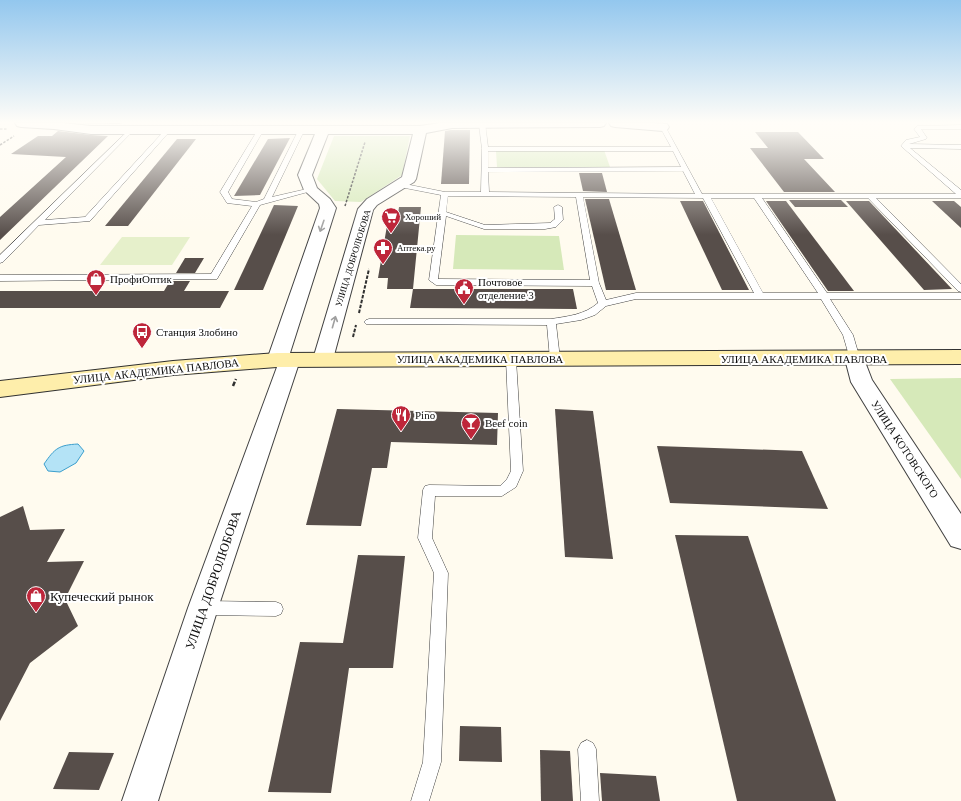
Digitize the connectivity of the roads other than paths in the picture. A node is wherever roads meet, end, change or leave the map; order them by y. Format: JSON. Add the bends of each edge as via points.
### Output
{"nodes":[{"id":1,"x":101,"y":160,"type":"edge"},
{"id":2,"x":140,"y":160,"type":"edge"},
{"id":3,"x":243,"y":160,"type":"edge"},
{"id":4,"x":286,"y":160,"type":"edge"},
{"id":5,"x":311,"y":160,"type":"edge"},
{"id":6,"x":413,"y":160,"type":"edge"},
{"id":7,"x":484,"y":160,"type":"edge"},
{"id":8,"x":681,"y":160,"type":"edge"},
{"id":9,"x":921,"y":160,"type":"edge"},
{"id":10,"x":686,"y":169,"type":"junction"},
{"id":11,"x":484,"y":170,"type":"junction"},
{"id":12,"x":400,"y":185,"type":"junction"},
{"id":13,"x":311,"y":190,"type":"junction"},
{"id":14,"x":445,"y":194,"type":"junction"},
{"id":15,"x":485,"y":194,"type":"junction"},
{"id":16,"x":579,"y":195,"type":"junction"},
{"id":17,"x":961,"y":195,"type":"edge"},
{"id":18,"x":703,"y":196,"type":"junction"},
{"id":19,"x":757,"y":197,"type":"junction"},
{"id":20,"x":872,"y":197,"type":"junction"},
{"id":21,"x":267,"y":200,"type":"junction"},
{"id":22,"x":257,"y":204,"type":"junction"},
{"id":23,"x":558,"y":207,"type":"dead end"},
{"id":24,"x":443,"y":214,"type":"junction"},
{"id":25,"x":38,"y":223,"type":"junction"},
{"id":26,"x":0,"y":260,"type":"edge"},
{"id":27,"x":0,"y":278,"type":"edge"},
{"id":28,"x":595,"y":283,"type":"junction"},
{"id":29,"x":961,"y":289,"type":"edge"},
{"id":30,"x":760,"y":296,"type":"junction"},
{"id":31,"x":824,"y":296,"type":"junction"},
{"id":32,"x":961,"y":296,"type":"edge"},
{"id":33,"x":603,"y":304,"type":"junction"},
{"id":34,"x":369,"y":322,"type":"dead end"},
{"id":35,"x":551,"y":322,"type":"junction"},
{"id":36,"x":961,"y":358,"type":"edge"},
{"id":37,"x":323,"y":359,"type":"junction"},
{"id":38,"x":555,"y":359,"type":"junction"},
{"id":39,"x":855,"y":359,"type":"junction"},
{"id":40,"x":283,"y":360,"type":"junction"},
{"id":41,"x":511,"y":360,"type":"junction"},
{"id":42,"x":0,"y":389,"type":"edge"},
{"id":43,"x":961,"y":537,"type":"edge"},
{"id":44,"x":203,"y":608,"type":"junction"},
{"id":45,"x":276,"y":609,"type":"dead end"},
{"id":46,"x":587,"y":750,"type":"dead end"},
{"id":47,"x":140,"y":801,"type":"edge"},
{"id":48,"x":420,"y":801,"type":"edge"},
{"id":49,"x":590,"y":801,"type":"edge"}],
"edges":[{"from":1,"to":25,"type":"lane"},
{"from":2,"to":25,"type":"lane","via":[[87,219]]},
{"from":3,"to":22,"type":"lane","via":[[224,192],[230,201]]},
{"from":4,"to":21,"type":"lane"},
{"from":5,"to":13,"type":"street","via":[[305,175]]},
{"from":6,"to":12,"type":"street","name":"УЛИЦА ДОБРОЛЮБОВА","via":[[409,179]]},
{"from":7,"to":11,"type":"lane"},
{"from":8,"to":10,"type":"lane"},
{"from":9,"to":17,"type":"lane"},
{"from":10,"to":11,"type":"lane"},
{"from":10,"to":18,"type":"lane"},
{"from":11,"to":15,"type":"lane"},
{"from":12,"to":14,"type":"lane"},
{"from":37,"to":12,"type":"street","name":"УЛИЦА ДОБРОЛЮБОВА","one_way":true,"via":[[366,209],[372,202]]},
{"from":13,"to":21,"type":"lane"},
{"from":13,"to":40,"type":"street","name":"УЛИЦА ДОБРОЛЮБОВА","one_way":true,"via":[[328,208]]},
{"from":14,"to":15,"type":"lane"},
{"from":14,"to":24,"type":"lane"},
{"from":15,"to":16,"type":"lane"},
{"from":16,"to":18,"type":"lane"},
{"from":16,"to":28,"type":"lane"},
{"from":17,"to":20,"type":"lane"},
{"from":18,"to":19,"type":"lane"},
{"from":18,"to":30,"type":"lane"},
{"from":19,"to":20,"type":"lane"},
{"from":19,"to":31,"type":"lane"},
{"from":20,"to":29,"type":"lane"},
{"from":21,"to":22,"type":"lane"},
{"from":22,"to":27,"type":"lane","via":[[214,277]]},
{"from":23,"to":24,"type":"lane","via":[[559,220],[545,227],[484,227]]},
{"from":24,"to":28,"type":"lane","via":[[433,280],[436,282]]},
{"from":25,"to":26,"type":"lane"},
{"from":28,"to":33,"type":"lane"},
{"from":30,"to":31,"type":"lane"},
{"from":30,"to":33,"type":"lane","via":[[636,296]]},
{"from":31,"to":32,"type":"lane"},
{"from":31,"to":39,"type":"lane","via":[[848,335]]},
{"from":33,"to":35,"type":"lane","via":[[592,313],[578,318]]},
{"from":34,"to":35,"type":"lane"},
{"from":35,"to":38,"type":"lane"},
{"from":36,"to":39,"type":"main road","name":"УЛИЦА АКАДЕМИКА ПАВЛОВА"},
{"from":37,"to":40,"type":"main road","name":"УЛИЦА АКАДЕМИКА ПАВЛОВА"},
{"from":37,"to":41,"type":"main road","name":"УЛИЦА АКАДЕМИКА ПАВЛОВА"},
{"from":38,"to":39,"type":"main road","name":"УЛИЦА АКАДЕМИКА ПАВЛОВА"},
{"from":38,"to":41,"type":"main road","name":"УЛИЦА АКАДЕМИКА ПАВЛОВА"},
{"from":39,"to":43,"type":"street","name":"УЛИЦА КОТОВСКОГО","via":[[862,382]]},
{"from":40,"to":42,"type":"main road","name":"УЛИЦА АКАДЕМИКА ПАВЛОВА","via":[[128,373]]},
{"from":40,"to":44,"type":"street","name":"УЛИЦА ДОБРОЛЮБОВА"},
{"from":41,"to":48,"type":"lane","via":[[517,471],[512,483],[502,491],[429,490],[425,538],[441,573],[432,762]]},
{"from":44,"to":45,"type":"lane"},
{"from":44,"to":47,"type":"street","name":"УЛИЦА ДОБРОЛЮБОВА"},
{"from":46,"to":49,"type":"lane"}]}
